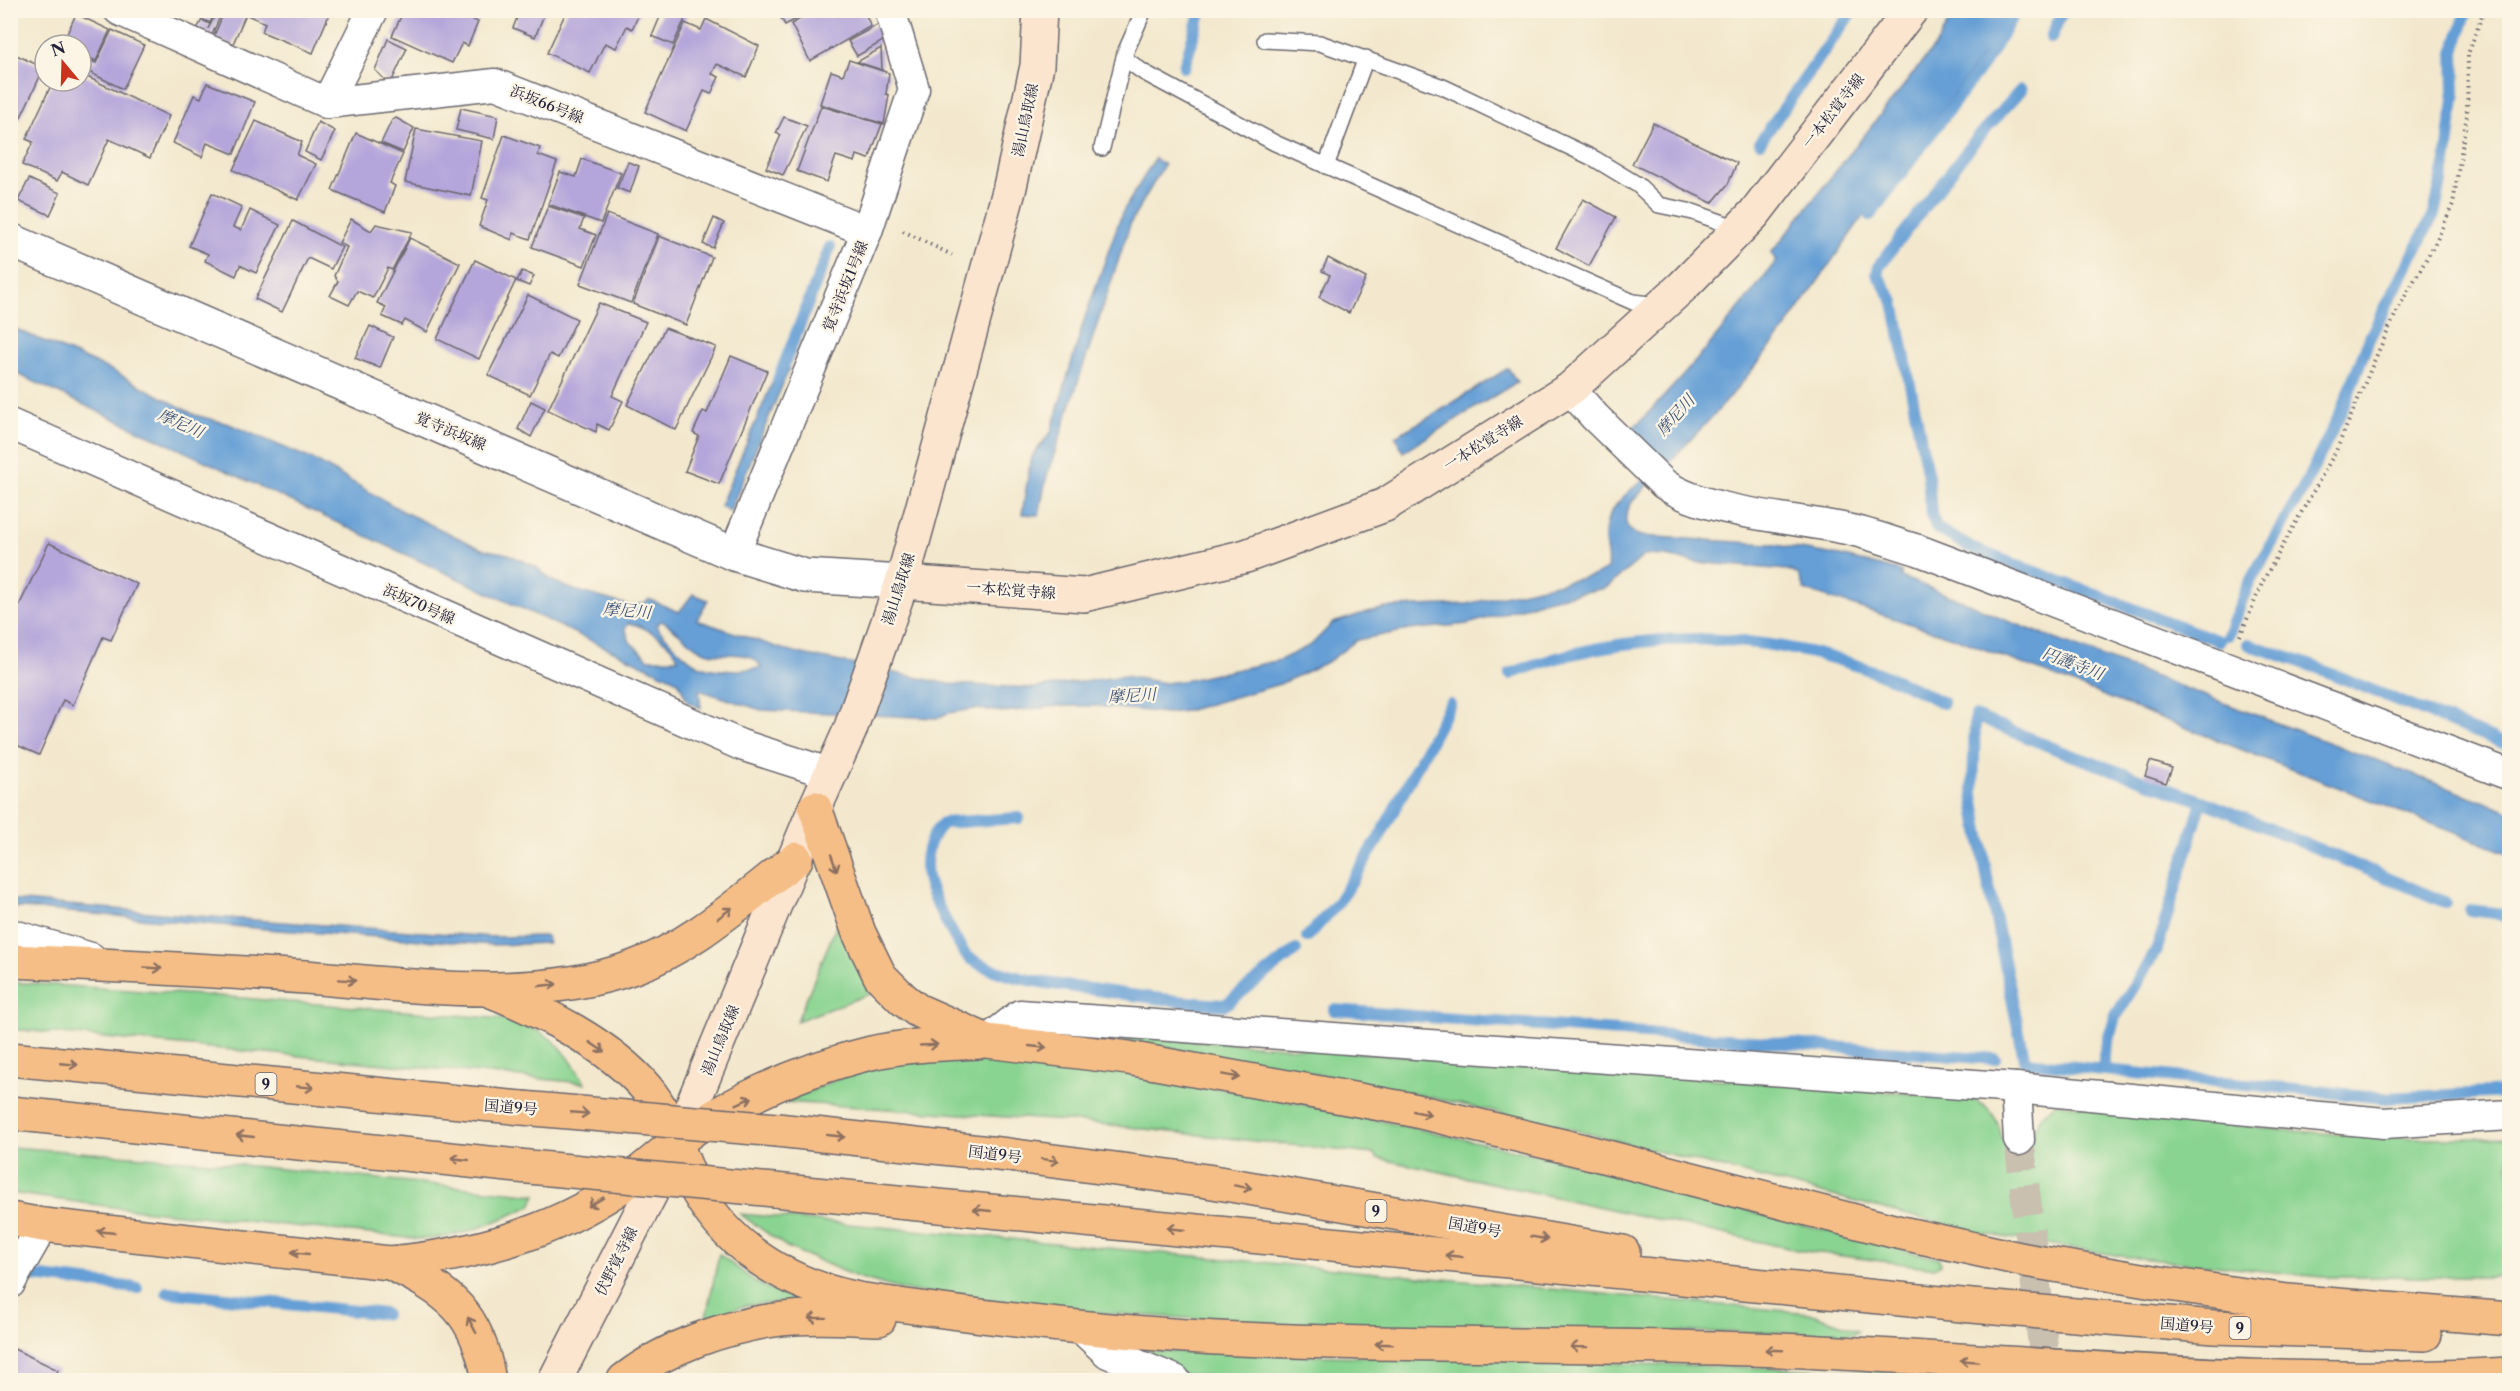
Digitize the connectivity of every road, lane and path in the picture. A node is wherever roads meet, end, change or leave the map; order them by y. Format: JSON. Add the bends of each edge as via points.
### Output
{"nodes":[{"id":1,"x":119,"y":10,"type":"edge"},
{"id":2,"x":373,"y":10,"type":"edge"},
{"id":3,"x":890,"y":10,"type":"edge"},
{"id":4,"x":1040,"y":10,"type":"edge"},
{"id":5,"x":1144,"y":10,"type":"edge"},
{"id":6,"x":1911,"y":10,"type":"edge"},
{"id":7,"x":2484,"y":10,"type":"edge"},
{"id":8,"x":1265,"y":40,"type":"dead end"},
{"id":9,"x":1124,"y":58,"type":"junction"},
{"id":10,"x":1366,"y":58,"type":"junction"},
{"id":11,"x":327,"y":103,"type":"junction"},
{"id":12,"x":1102,"y":148,"type":"dead end"},
{"id":13,"x":1326,"y":166,"type":"junction"},
{"id":14,"x":1740,"y":229,"type":"junction"},
{"id":15,"x":902,"y":230,"type":"dead end"},
{"id":16,"x":867,"y":231,"type":"junction"},
{"id":17,"x":10,"y":240,"type":"edge"},
{"id":18,"x":952,"y":255,"type":"dead end"},
{"id":19,"x":1662,"y":305,"type":"junction"},
{"id":20,"x":1570,"y":389,"type":"junction"},
{"id":21,"x":10,"y":424,"type":"edge"},
{"id":22,"x":734,"y":554,"type":"junction"},
{"id":23,"x":902,"y":582,"type":"junction"},
{"id":24,"x":2227,"y":668,"type":"junction"},
{"id":25,"x":832,"y":774,"type":"junction"},
{"id":26,"x":2510,"y":775,"type":"edge"},
{"id":27,"x":815,"y":808,"type":"junction"},
{"id":28,"x":796,"y":859,"type":"junction"},
{"id":29,"x":10,"y":934,"type":"edge"},
{"id":30,"x":10,"y":961,"type":"edge"},
{"id":31,"x":114,"y":965,"type":"junction"},
{"id":32,"x":489,"y":990,"type":"junction"},
{"id":33,"x":987,"y":1041,"type":"junction"},
{"id":34,"x":10,"y":1059,"type":"edge"},
{"id":35,"x":2016,"y":1088,"type":"junction"},
{"id":36,"x":10,"y":1113,"type":"edge"},
{"id":37,"x":2510,"y":1115,"type":"edge"},
{"id":38,"x":2019,"y":1140,"type":"tunnel mouth"},
{"id":39,"x":677,"y":1142,"type":"junction"},
{"id":40,"x":10,"y":1219,"type":"edge"},
{"id":41,"x":43,"y":1225,"type":"junction"},
{"id":42,"x":10,"y":1233,"type":"edge"},
{"id":43,"x":390,"y":1263,"type":"junction"},
{"id":44,"x":10,"y":1283,"type":"edge"},
{"id":45,"x":1972,"y":1306,"type":"junction"},
{"id":46,"x":2510,"y":1319,"type":"edge"},
{"id":47,"x":1022,"y":1322,"type":"junction"},
{"id":48,"x":1081,"y":1328,"type":"junction"},
{"id":49,"x":2510,"y":1336,"type":"edge"},
{"id":50,"x":2510,"y":1374,"type":"edge"},
{"id":51,"x":489,"y":1380,"type":"edge"},
{"id":52,"x":555,"y":1380,"type":"edge"},
{"id":53,"x":624,"y":1380,"type":"edge"},
{"id":54,"x":1175,"y":1380,"type":"edge"}],
"edges":[{"from":1,"to":11,"type":"street"},
{"from":2,"to":11,"type":"street"},
{"from":3,"to":16,"type":"street","name":"覚寺浜坂1号線","via":[[914,89]]},
{"from":4,"to":23,"type":"main road","name":"湯山鳥取線","via":[[1037,66],[1009,191]]},
{"from":5,"to":9,"type":"lane"},
{"from":6,"to":14,"type":"main road","name":"一本松覚寺線"},
{"from":7,"to":24,"type":"path","via":[[2468,54],[2467,115],[2453,204],[2383,339],[2336,451],[2264,579]]},
{"from":8,"to":10,"type":"lane","via":[[1320,43]]},
{"from":9,"to":12,"type":"lane"},
{"from":9,"to":13,"type":"lane","via":[[1264,138]]},
{"from":10,"to":13,"type":"lane"},
{"from":10,"to":14,"type":"lane","via":[[1443,87],[1595,159],[1638,185],[1659,205]]},
{"from":11,"to":16,"type":"street","name":"浜坂66号線","via":[[495,84]]},
{"from":13,"to":19,"type":"lane","via":[[1633,302]]},
{"from":14,"to":19,"type":"main road","name":"一本松覚寺線"},
{"from":15,"to":18,"type":"path"},
{"from":16,"to":22,"type":"street","name":"覚寺浜坂1号線"},
{"from":17,"to":22,"type":"street","name":"覚寺浜坂線"},
{"from":19,"to":20,"type":"main road","name":"一本松覚寺線"},
{"from":20,"to":23,"type":"main road","name":"一本松覚寺線","via":[[1385,505],[1246,556],[1084,595]]},
{"from":20,"to":24,"type":"street","via":[[1676,492],[1710,505],[1849,529],[1918,550]]},
{"from":21,"to":25,"type":"street","name":"浜坂70号線","via":[[741,745]]},
{"from":22,"to":23,"type":"street","name":"覚寺浜坂線","via":[[805,576]]},
{"from":23,"to":25,"type":"main road","name":"湯山鳥取線"},
{"from":24,"to":26,"type":"street"},
{"from":25,"to":27,"type":"main road","name":"湯山鳥取線"},
{"from":27,"to":28,"type":"main road","name":"湯山鳥取線"},
{"from":27,"to":33,"type":"highway","one_way":true,"via":[[859,933],[880,976],[917,1010]]},
{"from":32,"to":28,"type":"highway","one_way":true,"via":[[593,979],[647,962],[685,942]]},
{"from":28,"to":39,"type":"main road","name":"湯山鳥取線"},
{"from":29,"to":31,"type":"street"},
{"from":30,"to":31,"type":"highway"},
{"from":31,"to":32,"type":"highway","one_way":true},
{"from":32,"to":39,"type":"highway","one_way":true,"via":[[554,1020],[630,1071],[656,1100]]},
{"from":33,"to":35,"type":"street","via":[[1020,1015]]},
{"from":39,"to":33,"type":"highway","one_way":true,"via":[[736,1104],[850,1059],[913,1046]]},
{"from":33,"to":46,"type":"highway","one_way":true,"via":[[1128,1058],[1398,1107],[1893,1231],[2046,1264],[2288,1301]]},
{"from":34,"to":45,"type":"highway","name":"国道9号","number":"9","one_way":true,"bridge":true,"via":[[1020,1156],[1207,1181],[1719,1268]]},
{"from":35,"to":37,"type":"street","via":[[2384,1123]]},
{"from":35,"to":38,"type":"street"},
{"from":45,"to":36,"type":"highway","name":"国道9号","number":"9","one_way":true,"bridge":true,"via":[[518,1166]]},
{"from":39,"to":43,"type":"highway","one_way":true,"via":[[622,1186],[550,1226],[463,1253]]},
{"from":39,"to":47,"type":"highway","via":[[691,1179],[713,1215],[746,1249],[786,1276],[831,1294]]},
{"from":39,"to":52,"type":"main road","name":"伏野覚寺線"},
{"from":40,"to":41,"type":"highway"},
{"from":41,"to":42,"type":"street"},
{"from":43,"to":41,"type":"highway","one_way":true},
{"from":41,"to":44,"type":"street"},
{"from":51,"to":43,"type":"highway","one_way":true,"via":[[482,1349],[466,1315],[435,1287]]},
{"from":45,"to":49,"type":"highway","name":"国道9号","number":"9","via":[[2214,1327]]},
{"from":47,"to":48,"type":"highway"},
{"from":47,"to":53,"type":"highway","one_way":true,"via":[[784,1319],[749,1325],[688,1344]]},
{"from":50,"to":48,"type":"highway","one_way":true,"via":[[2303,1378],[1778,1350],[1367,1343]]},
{"from":48,"to":54,"type":"street","via":[[1108,1353]]}]}
